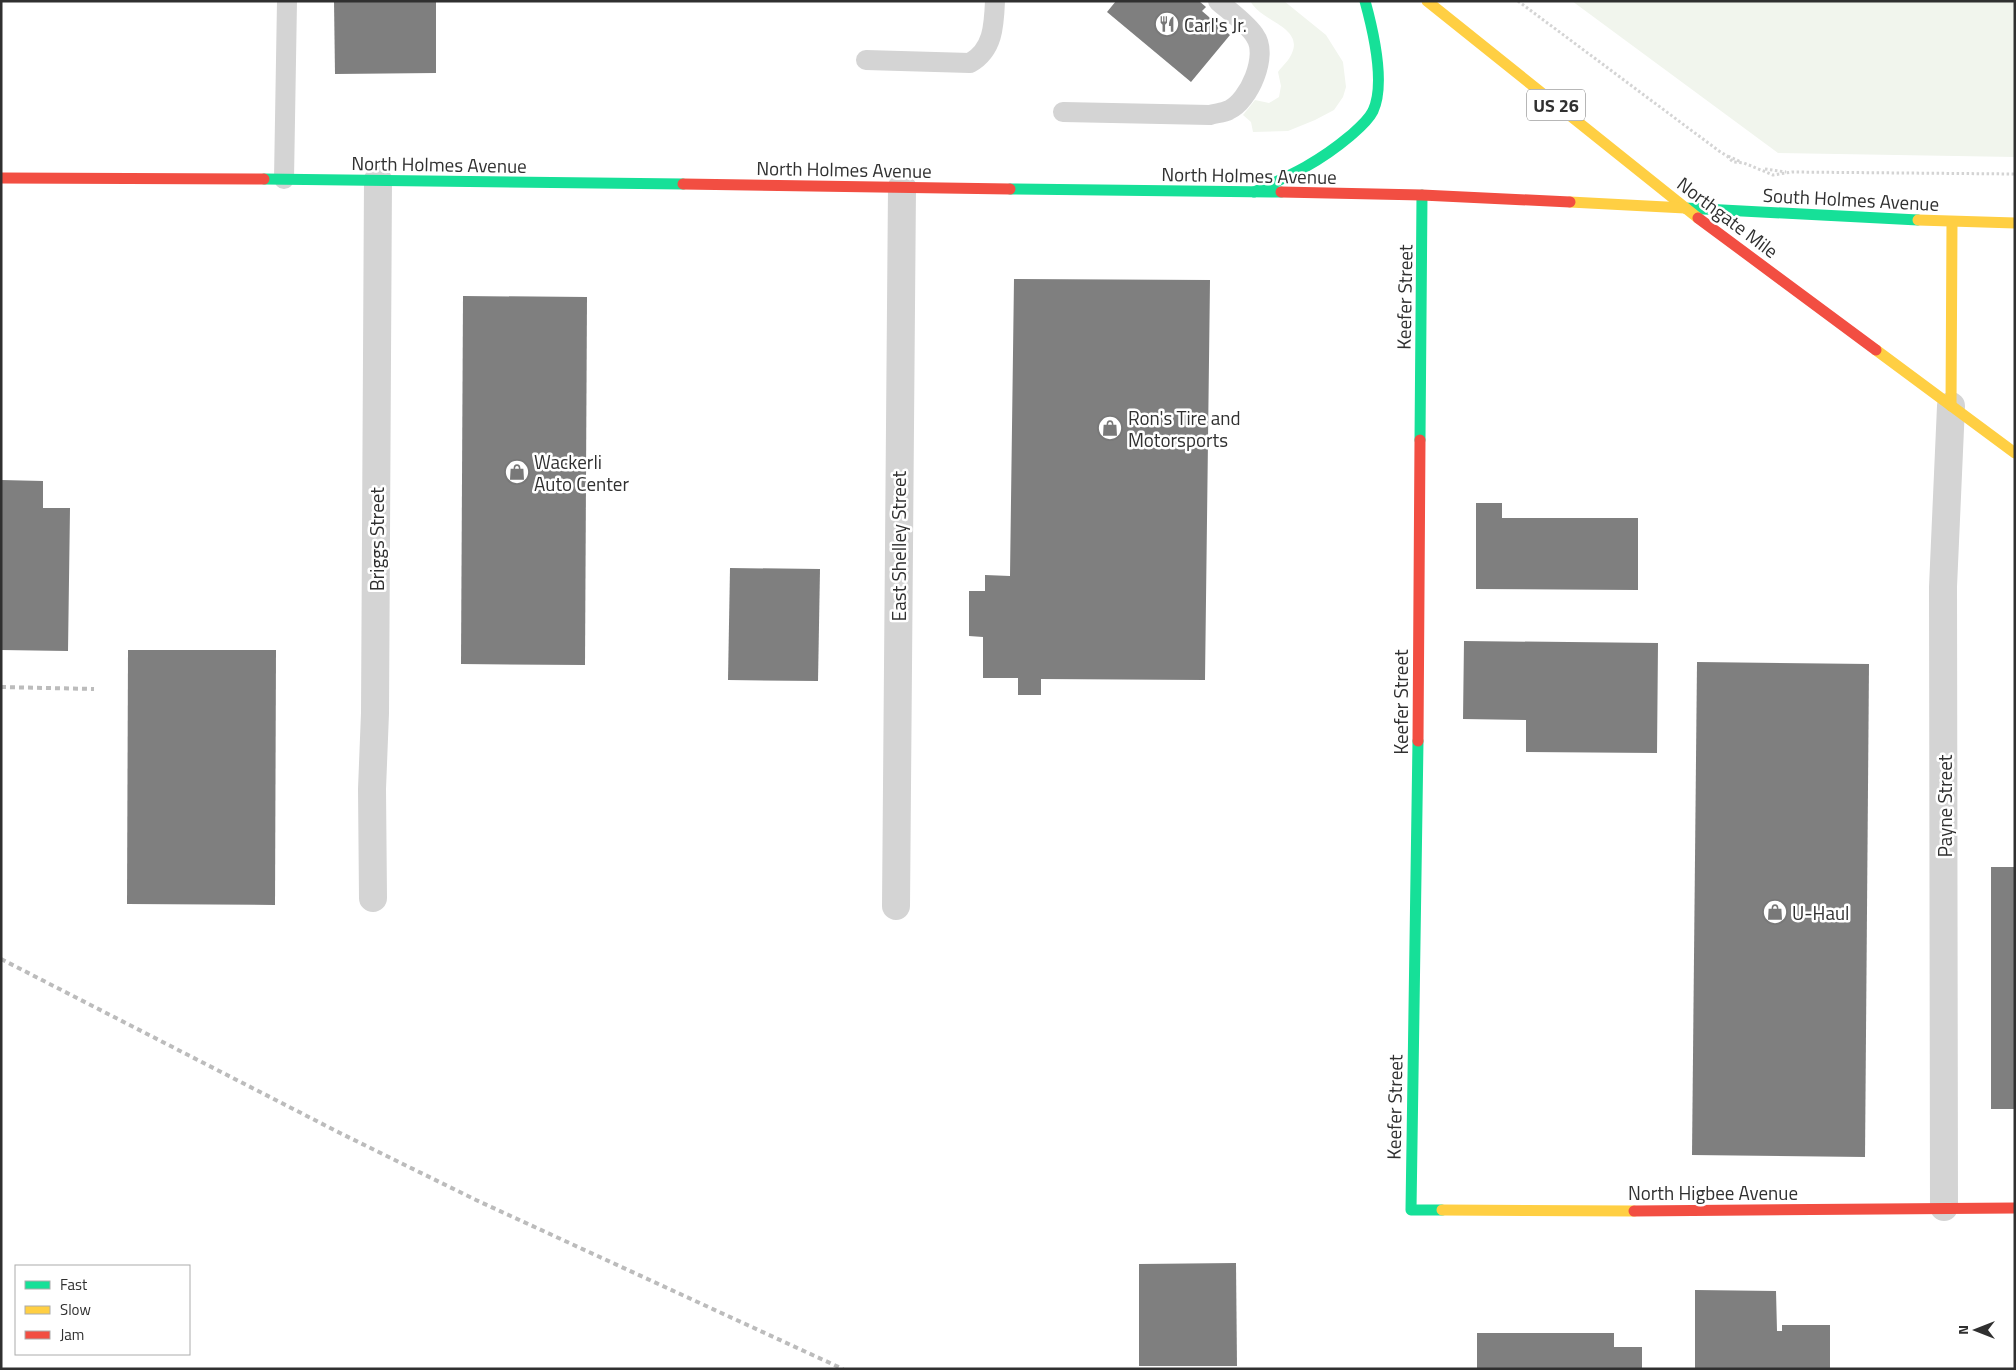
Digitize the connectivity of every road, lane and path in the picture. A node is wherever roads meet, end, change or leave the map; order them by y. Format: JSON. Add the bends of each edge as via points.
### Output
{"nodes":[{"id":1,"x":287,"y":1,"type":"edge"},
{"id":2,"x":995,"y":1,"type":"edge"},
{"id":3,"x":1218,"y":1,"type":"edge"},
{"id":4,"x":1365,"y":1,"type":"edge"},
{"id":5,"x":1427,"y":1,"type":"edge"},
{"id":6,"x":1518,"y":1,"type":"edge"},
{"id":7,"x":866,"y":60,"type":"dead end"},
{"id":8,"x":1063,"y":112,"type":"dead end"},
{"id":9,"x":2015,"y":174,"type":"edge"},
{"id":10,"x":1,"y":178,"type":"edge"},
{"id":11,"x":284,"y":179,"type":"junction"},
{"id":12,"x":378,"y":180,"type":"junction"},
{"id":13,"x":902,"y":187,"type":"junction"},
{"id":14,"x":1254,"y":192,"type":"junction"},
{"id":15,"x":1422,"y":195,"type":"junction"},
{"id":16,"x":1685,"y":208,"type":"junction"},
{"id":17,"x":1952,"y":222,"type":"junction"},
{"id":18,"x":2015,"y":223,"type":"edge"},
{"id":19,"x":1951,"y":406,"type":"junction"},
{"id":20,"x":2015,"y":453,"type":"edge"},
{"id":21,"x":373,"y":898,"type":"dead end"},
{"id":22,"x":896,"y":906,"type":"dead end"},
{"id":23,"x":1944,"y":1207,"type":"junction"},
{"id":24,"x":2015,"y":1208,"type":"edge"},
{"id":25,"x":1411,"y":1210,"type":"joint"}],
"edges":[{"from":1,"to":11,"type":"lane"},
{"from":2,"to":7,"type":"lane","via":[[991,40],[980,58],[970,63]]},
{"from":3,"to":8,"type":"lane","via":[[1255,35],[1260,47],[1261,57],[1255,78],[1242,100],[1230,110],[1210,115]]},
{"from":4,"to":14,"type":"main road","via":[[1378,78],[1374,110],[1363,126],[1307,168]]},
{"from":5,"to":16,"type":"main road","name":"Northgate Mile","number":"US 26"},
{"from":6,"to":9,"type":"path","via":[[1733,162],[1773,175],[1792,172]]},
{"from":10,"to":11,"type":"main road","name":"North Holmes Avenue"},
{"from":11,"to":12,"type":"main road","name":"North Holmes Avenue"},
{"from":12,"to":13,"type":"main road","name":"North Holmes Avenue"},
{"from":12,"to":21,"type":"street","name":"Briggs Street"},
{"from":13,"to":14,"type":"main road","name":"North Holmes Avenue"},
{"from":13,"to":22,"type":"street","name":"East Shelley Street"},
{"from":14,"to":15,"type":"main road","name":"North Holmes Avenue"},
{"from":15,"to":16,"type":"main road","name":"North Holmes Avenue"},
{"from":15,"to":25,"type":"main road","name":"Keefer Street"},
{"from":16,"to":17,"type":"main road","name":"South Holmes Avenue"},
{"from":16,"to":19,"type":"main road","name":"Northgate Mile","number":"US 26"},
{"from":17,"to":18,"type":"main road","name":"South Holmes Avenue"},
{"from":17,"to":19,"type":"main road"},
{"from":19,"to":20,"type":"main road","name":"Northgate Mile","number":"US 26"},
{"from":19,"to":23,"type":"street","name":"Payne Street","via":[[1943,587]]},
{"from":23,"to":24,"type":"main road","name":"North Higbee Avenue"},
{"from":23,"to":25,"type":"main road","name":"North Higbee Avenue","via":[[1684,1211]]}]}
